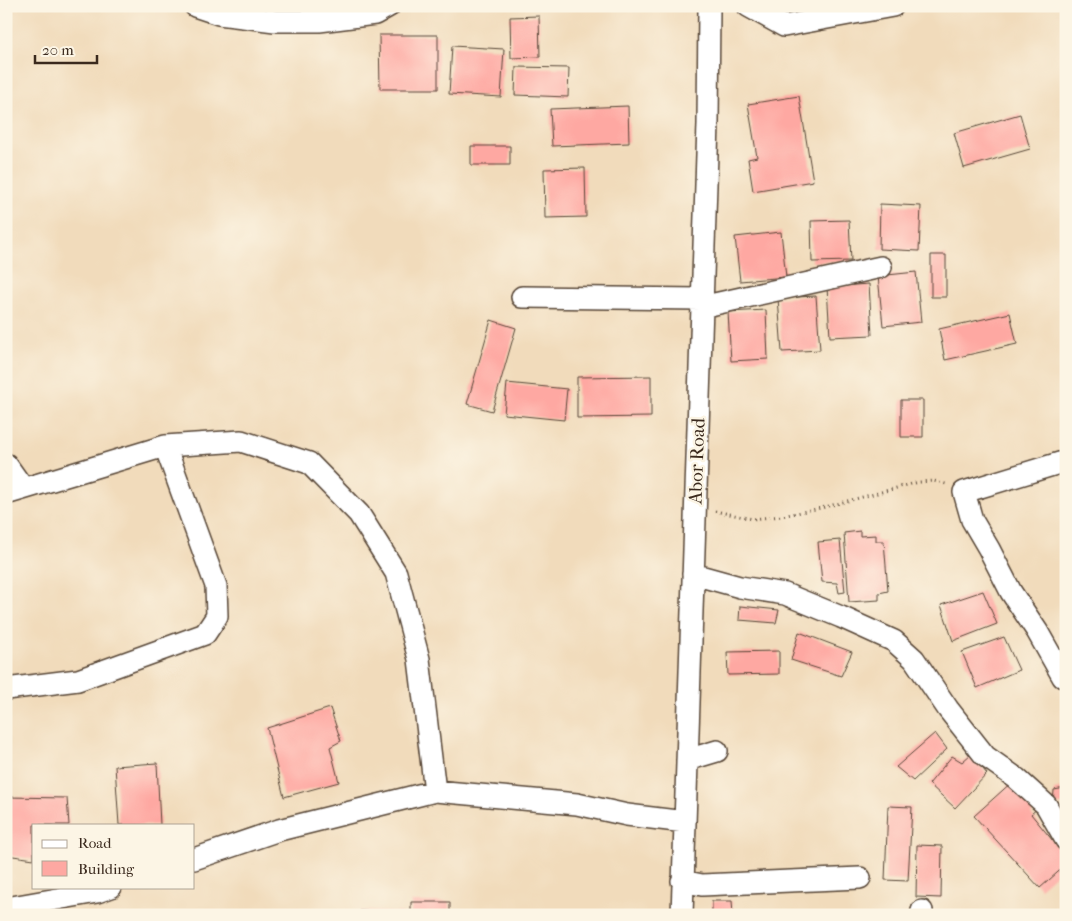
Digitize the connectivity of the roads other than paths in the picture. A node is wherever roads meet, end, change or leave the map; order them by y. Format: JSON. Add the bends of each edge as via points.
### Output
{"nodes":[{"id":1,"x":195,"y":6,"type":"edge"},
{"id":2,"x":388,"y":6,"type":"edge"},
{"id":3,"x":709,"y":6,"type":"edge"},
{"id":4,"x":748,"y":6,"type":"edge"},
{"id":5,"x":893,"y":6,"type":"edge"},
{"id":6,"x":881,"y":267,"type":"dead end"},
{"id":7,"x":522,"y":297,"type":"dead end"},
{"id":8,"x":701,"y":303,"type":"junction"},
{"id":9,"x":165,"y":446,"type":"junction"},
{"id":10,"x":1066,"y":461,"type":"edge"},
{"id":11,"x":6,"y":464,"type":"edge"},
{"id":12,"x":14,"y":491,"type":"edge"},
{"id":13,"x":692,"y":574,"type":"junction"},
{"id":14,"x":1063,"y":677,"type":"dead end"},
{"id":15,"x":6,"y":689,"type":"edge"},
{"id":16,"x":717,"y":751,"type":"dead end"},
{"id":17,"x":687,"y":760,"type":"junction"},
{"id":18,"x":435,"y":792,"type":"junction"},
{"id":19,"x":684,"y":822,"type":"junction"},
{"id":20,"x":1066,"y":840,"type":"edge"},
{"id":21,"x":195,"y":859,"type":"edge"},
{"id":22,"x":860,"y":878,"type":"dead end"},
{"id":23,"x":682,"y":881,"type":"junction"},
{"id":24,"x":107,"y":888,"type":"edge"},
{"id":25,"x":6,"y":908,"type":"edge"},
{"id":26,"x":682,"y":915,"type":"edge"}],
"edges":[{"from":1,"to":2,"type":"street","via":[[219,14],[275,21],[319,21],[375,14]]},
{"from":3,"to":8,"type":"street","name":"Abor Road"},
{"from":4,"to":5,"type":"street","via":[[784,26]]},
{"from":6,"to":8,"type":"street"},
{"from":7,"to":8,"type":"street"},
{"from":8,"to":13,"type":"street","name":"Abor Road"},
{"from":9,"to":12,"type":"street"},
{"from":9,"to":15,"type":"street","via":[[216,586],[218,616],[205,634],[78,680]]},
{"from":9,"to":18,"type":"street","via":[[241,441],[309,463],[359,514],[396,573],[419,658]]},
{"from":10,"to":14,"type":"street","via":[[964,492],[972,520]]},
{"from":11,"to":12,"type":"street"},
{"from":13,"to":17,"type":"street","name":"Abor Road"},
{"from":13,"to":20,"type":"street","via":[[740,587],[785,594],[894,641],[914,658],[985,756],[1016,778],[1046,806]]},
{"from":16,"to":17,"type":"street"},
{"from":17,"to":19,"type":"street","name":"Abor Road"},
{"from":18,"to":19,"type":"street","via":[[577,804],[627,815]]},
{"from":18,"to":21,"type":"street","via":[[279,830]]},
{"from":19,"to":23,"type":"street","name":"Abor Road"},
{"from":22,"to":23,"type":"street","via":[[702,885]]},
{"from":23,"to":26,"type":"street","name":"Abor Road"},
{"from":24,"to":25,"type":"street"}]}
